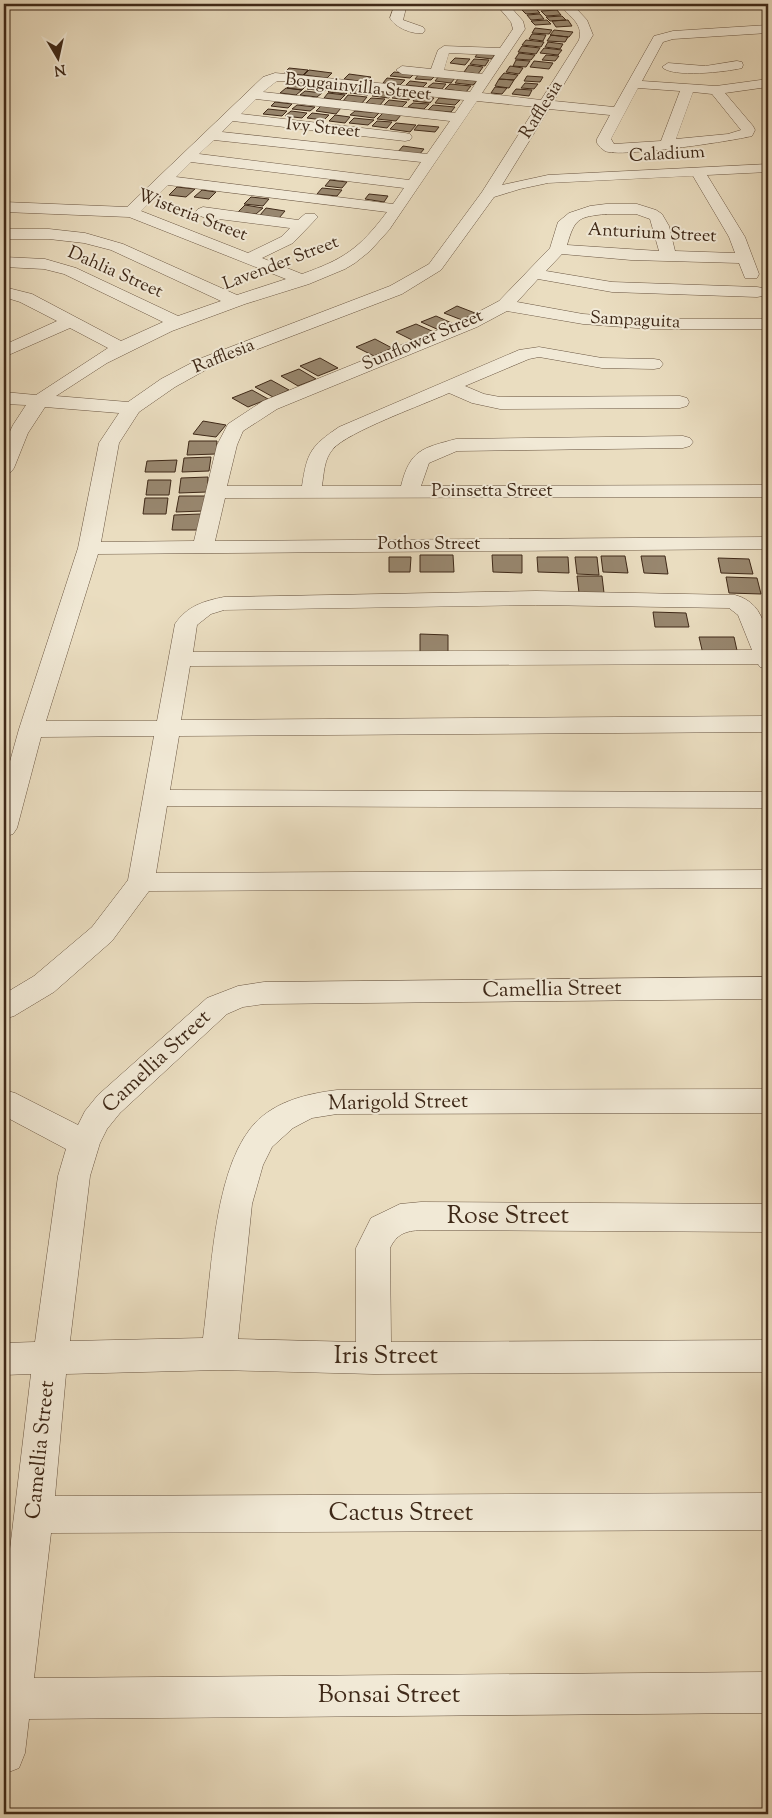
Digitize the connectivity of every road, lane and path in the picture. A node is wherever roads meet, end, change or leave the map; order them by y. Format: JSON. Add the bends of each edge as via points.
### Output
{"nodes":[{"id":1,"x":401,"y":4,"type":"edge"},
{"id":2,"x":502,"y":4,"type":"edge"},
{"id":3,"x":565,"y":4,"type":"edge"},
{"id":4,"x":768,"y":29,"type":"edge"},
{"id":5,"x":418,"y":30,"type":"dead end"},
{"id":6,"x":504,"y":52,"type":"junction"},
{"id":7,"x":644,"y":65,"type":"junction"},
{"id":8,"x":737,"y":65,"type":"dead end"},
{"id":9,"x":402,"y":70,"type":"dead end"},
{"id":10,"x":436,"y":73,"type":"junction"},
{"id":11,"x":486,"y":78,"type":"junction"},
{"id":12,"x":768,"y":83,"type":"edge"},
{"id":13,"x":634,"y":84,"type":"junction"},
{"id":14,"x":688,"y":88,"type":"junction"},
{"id":15,"x":716,"y":90,"type":"junction"},
{"id":16,"x":252,"y":95,"type":"junction"},
{"id":17,"x":473,"y":97,"type":"junction"},
{"id":18,"x":748,"y":104,"type":"dead end"},
{"id":19,"x":546,"y":105,"type":"junction"},
{"id":20,"x":729,"y":105,"type":"junction"},
{"id":21,"x":618,"y":112,"type":"junction"},
{"id":22,"x":230,"y":117,"type":"junction"},
{"id":23,"x":459,"y":118,"type":"junction"},
{"id":24,"x":211,"y":135,"type":"junction"},
{"id":25,"x":443,"y":142,"type":"junction"},
{"id":26,"x":667,"y":144,"type":"junction"},
{"id":27,"x":188,"y":157,"type":"junction"},
{"id":28,"x":431,"y":159,"type":"junction"},
{"id":29,"x":541,"y":168,"type":"dead end"},
{"id":30,"x":768,"y":168,"type":"edge"},
{"id":31,"x":698,"y":173,"type":"junction"},
{"id":32,"x":567,"y":178,"type":"junction"},
{"id":33,"x":165,"y":180,"type":"junction"},
{"id":34,"x":414,"y":185,"type":"junction"},
{"id":35,"x":223,"y":188,"type":"junction"},
{"id":36,"x":489,"y":194,"type":"junction"},
{"id":37,"x":324,"y":201,"type":"junction"},
{"id":38,"x":4,"y":207,"type":"edge"},
{"id":39,"x":397,"y":210,"type":"junction"},
{"id":40,"x":131,"y":212,"type":"junction"},
{"id":41,"x":202,"y":212,"type":"junction"},
{"id":42,"x":303,"y":225,"type":"junction"},
{"id":43,"x":172,"y":227,"type":"junction"},
{"id":44,"x":4,"y":234,"type":"edge"},
{"id":45,"x":558,"y":249,"type":"junction"},
{"id":46,"x":668,"y":256,"type":"junction"},
{"id":47,"x":745,"y":258,"type":"junction"},
{"id":48,"x":248,"y":259,"type":"junction"},
{"id":49,"x":4,"y":262,"type":"edge"},
{"id":50,"x":536,"y":274,"type":"junction"},
{"id":51,"x":302,"y":280,"type":"junction"},
{"id":52,"x":4,"y":292,"type":"edge"},
{"id":53,"x":757,"y":292,"type":"junction"},
{"id":54,"x":238,"y":302,"type":"junction"},
{"id":55,"x":505,"y":305,"type":"junction"},
{"id":56,"x":70,"y":322,"type":"junction"},
{"id":57,"x":178,"y":323,"type":"junction"},
{"id":58,"x":767,"y":327,"type":"edge"},
{"id":59,"x":120,"y":348,"type":"junction"},
{"id":60,"x":4,"y":352,"type":"edge"},
{"id":61,"x":654,"y":364,"type":"dead end"},
{"id":62,"x":448,"y":386,"type":"junction"},
{"id":63,"x":4,"y":398,"type":"edge"},
{"id":64,"x":40,"y":400,"type":"junction"},
{"id":65,"x":680,"y":402,"type":"dead end"},
{"id":66,"x":132,"y":408,"type":"junction"},
{"id":67,"x":10,"y":436,"type":"edge"},
{"id":68,"x":683,"y":442,"type":"dead end"},
{"id":69,"x":4,"y":468,"type":"edge"},
{"id":70,"x":768,"y":491,"type":"edge"},
{"id":71,"x":216,"y":492,"type":"junction"},
{"id":72,"x":311,"y":492,"type":"junction"},
{"id":73,"x":409,"y":492,"type":"junction"},
{"id":74,"x":768,"y":543,"type":"edge"},
{"id":75,"x":203,"y":547,"type":"junction"},
{"id":76,"x":89,"y":548,"type":"junction"},
{"id":77,"x":180,"y":659,"type":"junction"},
{"id":78,"x":768,"y":659,"type":"edge"},
{"id":79,"x":768,"y":724,"type":"edge"},
{"id":80,"x":168,"y":728,"type":"junction"},
{"id":81,"x":31,"y":729,"type":"junction"},
{"id":82,"x":10,"y":785,"type":"edge"},
{"id":83,"x":156,"y":798,"type":"junction"},
{"id":84,"x":768,"y":800,"type":"edge"},
{"id":85,"x":4,"y":828,"type":"edge"},
{"id":86,"x":768,"y":879,"type":"edge"},
{"id":87,"x":141,"y":882,"type":"junction"},
{"id":88,"x":768,"y":988,"type":"edge"},
{"id":89,"x":4,"y":1008,"type":"edge"},
{"id":90,"x":768,"y":1101,"type":"edge"},
{"id":91,"x":4,"y":1102,"type":"edge"},
{"id":92,"x":84,"y":1143,"type":"junction"},
{"id":93,"x":768,"y":1218,"type":"edge"},
{"id":94,"x":220,"y":1354,"type":"junction"},
{"id":95,"x":768,"y":1356,"type":"edge"},
{"id":96,"x":50,"y":1358,"type":"junction"},
{"id":97,"x":374,"y":1358,"type":"junction"},
{"id":98,"x":4,"y":1359,"type":"edge"},
{"id":99,"x":768,"y":1512,"type":"edge"},
{"id":100,"x":34,"y":1516,"type":"junction"},
{"id":101,"x":768,"y":1693,"type":"edge"},
{"id":102,"x":11,"y":1699,"type":"junction"},
{"id":103,"x":4,"y":1753,"type":"edge"}],
"edges":[{"from":1,"to":5,"type":"street","via":[[396,18],[398,22]]},
{"from":2,"to":6,"type":"street","name":"Lavender Street","via":[[517,21],[519,29]]},
{"from":3,"to":19,"type":"street","name":"Rafflesia","via":[[585,24],[588,35]]},
{"from":4,"to":7,"type":"street","via":[[662,38],[656,41]]},
{"from":6,"to":10,"type":"street","via":[[444,50]]},
{"from":6,"to":11,"type":"street","name":"Lavender Street"},
{"from":7,"to":8,"type":"street","via":[[696,70]]},
{"from":7,"to":13,"type":"street"},
{"from":9,"to":10,"type":"street"},
{"from":10,"to":11,"type":"street"},
{"from":11,"to":17,"type":"street","name":"Lavender Street"},
{"from":12,"to":15,"type":"street"},
{"from":13,"to":14,"type":"street"},
{"from":13,"to":21,"type":"street"},
{"from":14,"to":15,"type":"street"},
{"from":14,"to":26,"type":"street"},
{"from":15,"to":20,"type":"street"},
{"from":16,"to":17,"type":"street","via":[[270,78],[281,77]]},
{"from":16,"to":22,"type":"street"},
{"from":16,"to":23,"type":"street","name":"Bougainvilla Street"},
{"from":17,"to":19,"type":"street"},
{"from":17,"to":23,"type":"street","name":"Lavender Street"},
{"from":18,"to":20,"type":"street"},
{"from":19,"to":21,"type":"street"},
{"from":19,"to":36,"type":"street","name":"Rafflesia","via":[[521,154]]},
{"from":20,"to":26,"type":"street","via":[[754,126],[747,133]]},
{"from":21,"to":26,"type":"street","via":[[604,139],[606,146],[617,149]]},
{"from":22,"to":24,"type":"street"},
{"from":22,"to":25,"type":"street"},
{"from":23,"to":25,"type":"street","name":"Lavender Street"},
{"from":24,"to":27,"type":"street"},
{"from":24,"to":28,"type":"street","name":"Ivy Street"},
{"from":25,"to":28,"type":"street","name":"Lavender Street"},
{"from":27,"to":33,"type":"street"},
{"from":27,"to":34,"type":"street"},
{"from":28,"to":34,"type":"street","name":"Lavender Street"},
{"from":29,"to":32,"type":"street","name":"Caladium"},
{"from":30,"to":31,"type":"street","name":"Caladium"},
{"from":31,"to":32,"type":"street","name":"Caladium"},
{"from":31,"to":47,"type":"street","via":[[737,237]]},
{"from":32,"to":36,"type":"street","name":"Caladium","via":[[531,182]]},
{"from":33,"to":35,"type":"street"},
{"from":33,"to":40,"type":"street"},
{"from":34,"to":39,"type":"street","name":"Lavender Street"},
{"from":35,"to":37,"type":"street"},
{"from":35,"to":41,"type":"street"},
{"from":36,"to":66,"type":"street","name":"Rafflesia","via":[[435,267],[396,290],[205,363]]},
{"from":37,"to":39,"type":"street"},
{"from":37,"to":42,"type":"street"},
{"from":38,"to":40,"type":"street","name":"Wisteria Street"},
{"from":39,"to":51,"type":"street","name":"Lavender Street","via":[[360,254]]},
{"from":40,"to":43,"type":"street","name":"Wisteria Street"},
{"from":41,"to":42,"type":"street"},
{"from":41,"to":43,"type":"street"},
{"from":42,"to":48,"type":"street","via":[[276,247]]},
{"from":43,"to":48,"type":"street","name":"Wisteria Street"},
{"from":44,"to":54,"type":"street","via":[[85,238],[117,247]]},
{"from":45,"to":46,"type":"street","name":"Anturium Street"},
{"from":45,"to":46,"type":"street","name":"Sunflower Street","via":[[566,222],[574,216],[606,209],[637,209],[657,217]]},
{"from":45,"to":50,"type":"street","name":"Sunflower Street"},
{"from":46,"to":47,"type":"street","name":"Anturium Street"},
{"from":47,"to":53,"type":"street"},
{"from":48,"to":51,"type":"street","name":"Wisteria Street"},
{"from":49,"to":57,"type":"street","name":"Dahlia Street","via":[[45,264],[70,271]]},
{"from":50,"to":53,"type":"street","via":[[612,287]]},
{"from":50,"to":55,"type":"street","name":"Sunflower Street"},
{"from":51,"to":54,"type":"street","name":"Lavender Street"},
{"from":52,"to":56,"type":"street","via":[[26,298]]},
{"from":53,"to":58,"type":"street"},
{"from":54,"to":57,"type":"street","name":"Lavender Street"},
{"from":55,"to":58,"type":"street","name":"Sampaguita","via":[[583,319]]},
{"from":55,"to":71,"type":"street","name":"Sunflower Street","via":[[471,323],[270,405],[235,428],[227,445]]},
{"from":56,"to":59,"type":"street"},
{"from":56,"to":60,"type":"street"},
{"from":57,"to":59,"type":"street","name":"Lavender Street"},
{"from":59,"to":64,"type":"street","name":"Lavender Street"},
{"from":61,"to":62,"type":"street","via":[[602,363],[532,352]]},
{"from":62,"to":65,"type":"street","via":[[479,399],[500,403]]},
{"from":62,"to":72,"type":"street","via":[[346,431],[325,444],[315,464]]},
{"from":63,"to":64,"type":"street"},
{"from":64,"to":66,"type":"street"},
{"from":64,"to":67,"type":"street","name":"Lavender Street"},
{"from":66,"to":76,"type":"street","name":"Rafflesia","via":[[109,443]]},
{"from":67,"to":69,"type":"street","name":"Lavender Street"},
{"from":68,"to":73,"type":"street","via":[[456,445],[422,457],[417,462]]},
{"from":70,"to":73,"type":"street","name":"Poinsetta Street"},
{"from":71,"to":72,"type":"street","name":"Poinsetta Street"},
{"from":71,"to":75,"type":"street","name":"Sunflower Street"},
{"from":72,"to":73,"type":"street","name":"Poinsetta Street"},
{"from":74,"to":75,"type":"street","name":"Pothos Street"},
{"from":75,"to":76,"type":"street","name":"Pothos Street"},
{"from":76,"to":81,"type":"street","name":"Rafflesia"},
{"from":77,"to":78,"type":"street"},
{"from":77,"to":78,"type":"street","via":[[186,624],[204,608],[220,604],[536,598],[735,602],[748,612]]},
{"from":77,"to":80,"type":"street"},
{"from":79,"to":80,"type":"street"},
{"from":80,"to":81,"type":"street"},
{"from":80,"to":83,"type":"street"},
{"from":81,"to":82,"type":"street","name":"Rafflesia"},
{"from":82,"to":85,"type":"street","name":"Rafflesia"},
{"from":83,"to":84,"type":"street"},
{"from":83,"to":87,"type":"street"},
{"from":86,"to":87,"type":"street"},
{"from":87,"to":89,"type":"street","via":[[102,934],[44,984]]},
{"from":88,"to":92,"type":"street","name":"Camellia Street","via":[[264,993],[238,997],[217,1006],[109,1104]]},
{"from":90,"to":94,"type":"street","name":"Marigold Street","via":[[337,1102],[306,1106],[282,1119],[262,1138],[247,1165],[236,1204]]},
{"from":91,"to":92,"type":"street"},
{"from":92,"to":96,"type":"street","name":"Camellia Street","via":[[74,1176]]},
{"from":93,"to":97,"type":"street","name":"Rose Street","via":[[400,1218],[383,1228],[373,1248]]},
{"from":94,"to":96,"type":"street","name":"Iris Street"},
{"from":94,"to":97,"type":"street","name":"Iris Street"},
{"from":95,"to":97,"type":"street","name":"Iris Street"},
{"from":96,"to":98,"type":"street","name":"Iris Street"},
{"from":96,"to":100,"type":"street","name":"Camellia Street"},
{"from":99,"to":100,"type":"street","name":"Cactus Street"},
{"from":100,"to":102,"type":"street","name":"Camellia Street"},
{"from":101,"to":102,"type":"street","name":"Bonsai Street"},
{"from":102,"to":103,"type":"street","name":"Camellia Street"}]}
